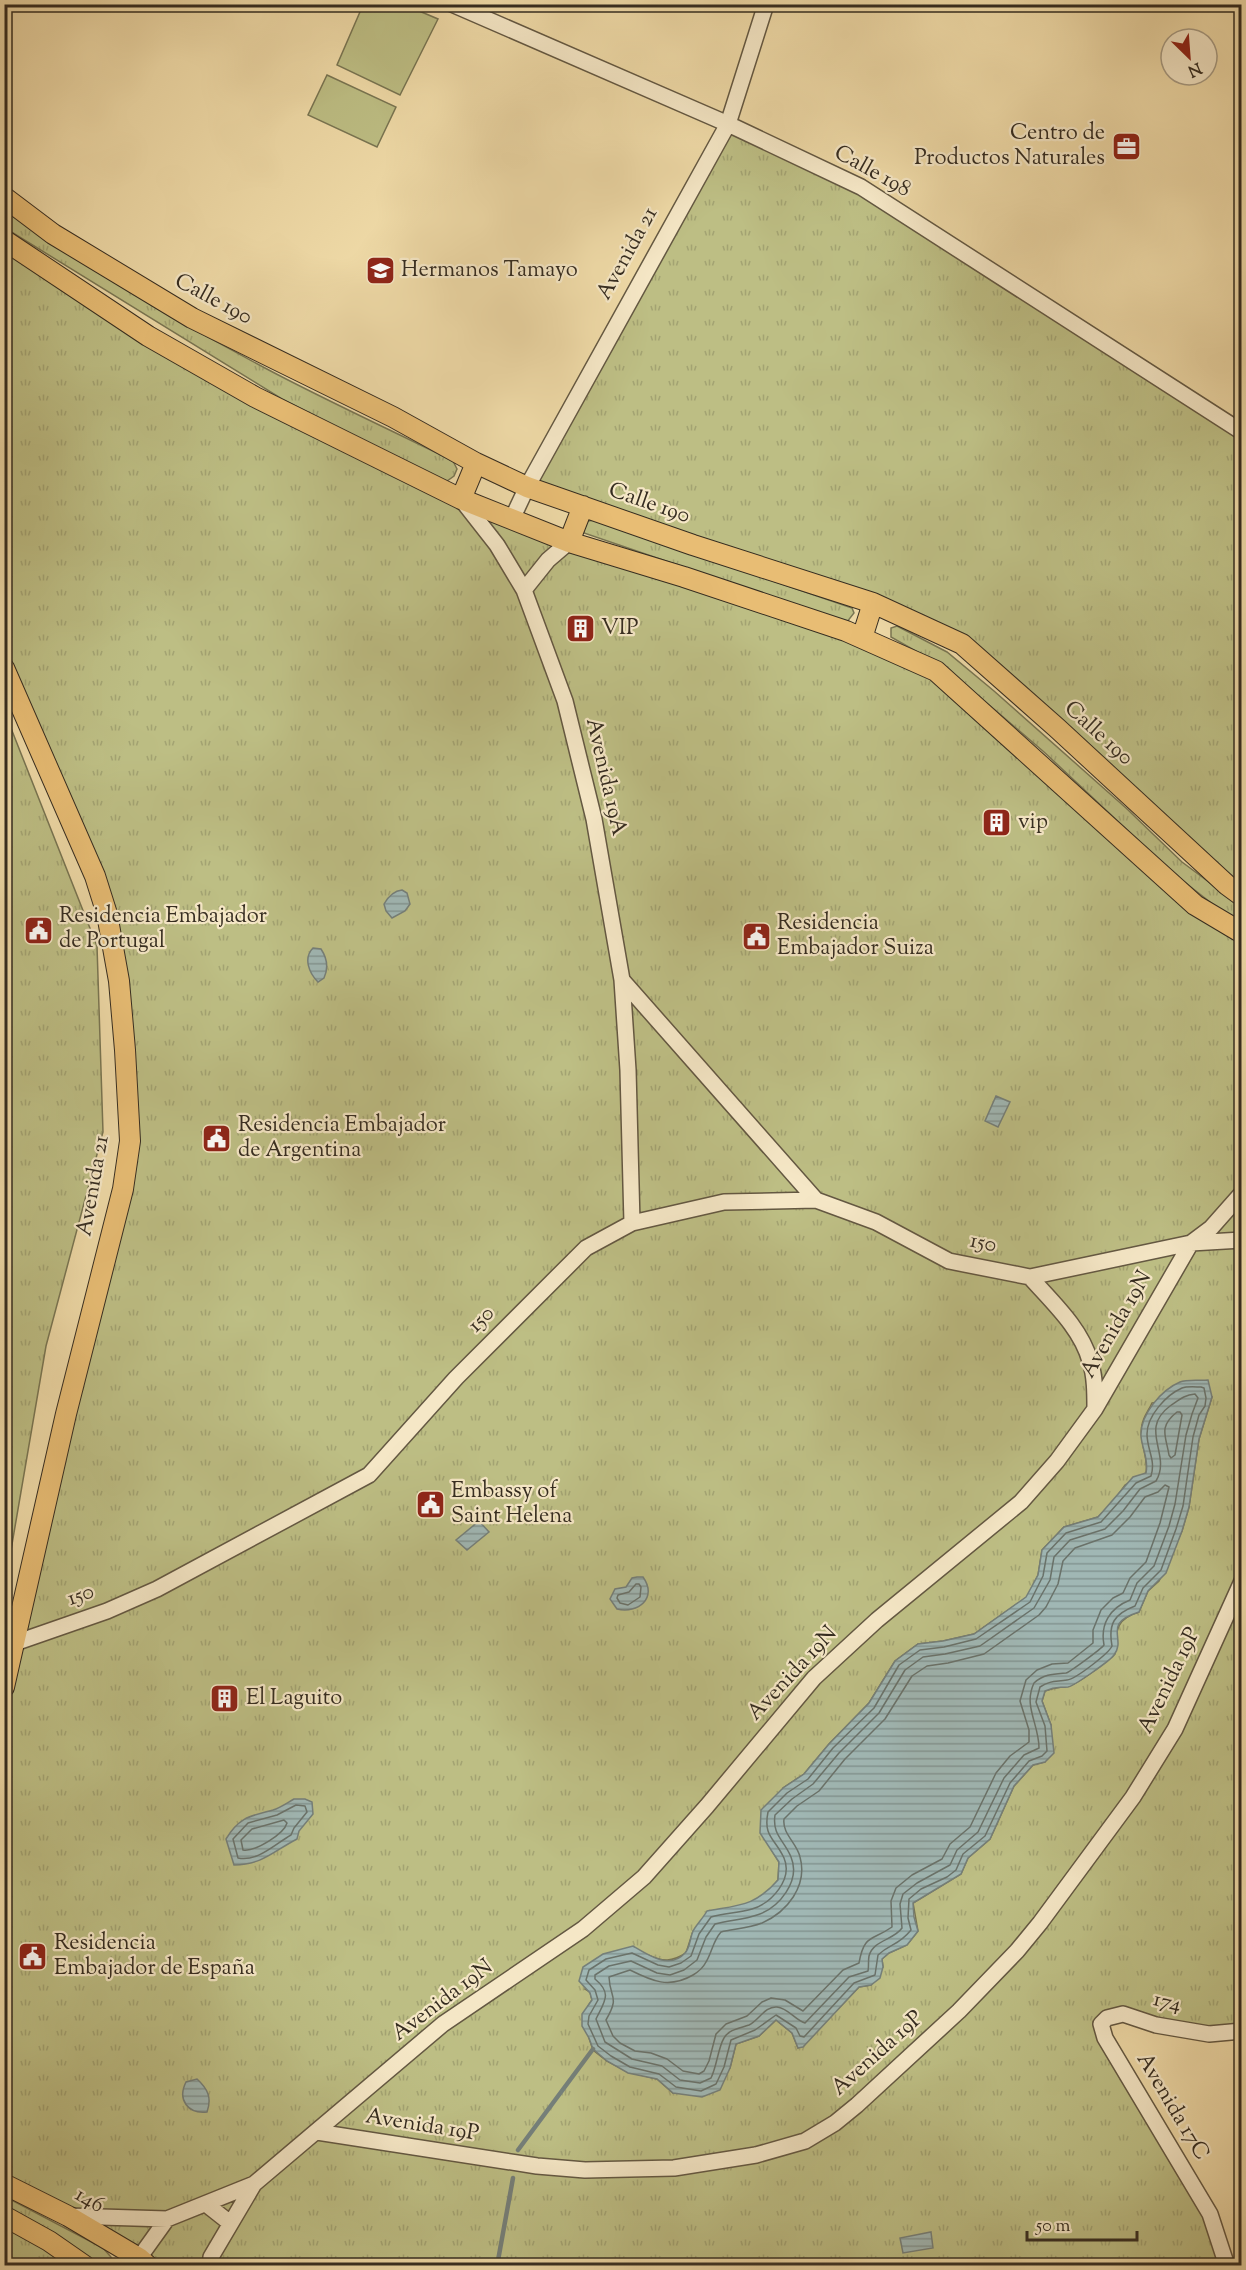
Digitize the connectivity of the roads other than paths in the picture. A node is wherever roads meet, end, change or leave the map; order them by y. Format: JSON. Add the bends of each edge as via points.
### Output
{"nodes":[{"id":1,"x":452,"y":4,"type":"edge"},
{"id":2,"x":766,"y":4,"type":"edge"},
{"id":3,"x":728,"y":124,"type":"junction"},
{"id":4,"x":4,"y":197,"type":"edge"},
{"id":5,"x":4,"y":240,"type":"edge"},
{"id":6,"x":1242,"y":432,"type":"edge"},
{"id":7,"x":476,"y":463,"type":"junction"},
{"id":8,"x":526,"y":487,"type":"junction"},
{"id":9,"x":461,"y":499,"type":"junction"},
{"id":10,"x":583,"y":506,"type":"junction"},
{"id":11,"x":512,"y":519,"type":"junction"},
{"id":12,"x":569,"y":542,"type":"junction"},
{"id":13,"x":524,"y":590,"type":"junction"},
{"id":14,"x":873,"y":603,"type":"junction"},
{"id":15,"x":862,"y":638,"type":"junction"},
{"id":16,"x":5,"y":674,"type":"edge"},
{"id":17,"x":1242,"y":896,"type":"edge"},
{"id":18,"x":1242,"y":933,"type":"edge"},
{"id":19,"x":622,"y":980,"type":"junction"},
{"id":20,"x":1242,"y":1193,"type":"edge"},
{"id":21,"x":816,"y":1200,"type":"junction"},
{"id":22,"x":632,"y":1223,"type":"junction"},
{"id":23,"x":1242,"y":1240,"type":"edge"},
{"id":24,"x":1191,"y":1243,"type":"junction"},
{"id":25,"x":1030,"y":1277,"type":"junction"},
{"id":26,"x":1095,"y":1409,"type":"junction"},
{"id":27,"x":1242,"y":1581,"type":"edge"},
{"id":28,"x":10,"y":1643,"type":"edge"},
{"id":29,"x":4,"y":1687,"type":"edge"},
{"id":30,"x":1242,"y":2031,"type":"edge"},
{"id":31,"x":1105,"y":2038,"type":"joint"},
{"id":32,"x":317,"y":2132,"type":"junction"},
{"id":33,"x":7,"y":2183,"type":"edge"},
{"id":34,"x":254,"y":2184,"type":"junction"},
{"id":35,"x":206,"y":2204,"type":"junction"},
{"id":36,"x":4,"y":2216,"type":"edge"},
{"id":37,"x":68,"y":2216,"type":"junction"},
{"id":38,"x":167,"y":2219,"type":"junction"},
{"id":39,"x":230,"y":2223,"type":"junction"},
{"id":40,"x":140,"y":2263,"type":"edge"},
{"id":41,"x":85,"y":2265,"type":"edge"},
{"id":42,"x":210,"y":2265,"type":"edge"},
{"id":43,"x":1227,"y":2265,"type":"edge"}],
"edges":[{"from":1,"to":3,"type":"street","name":"Calle 198"},
{"from":2,"to":3,"type":"street","name":"Avenida 21"},
{"from":3,"to":6,"type":"street","name":"Calle 198","via":[[861,187]]},
{"from":3,"to":8,"type":"street","name":"Avenida 21"},
{"from":4,"to":7,"type":"main road","name":"Calle 190","via":[[53,234],[192,318],[393,417]]},
{"from":5,"to":9,"type":"main road","via":[[148,336],[236,386]]},
{"from":7,"to":8,"type":"main road","name":"Calle 190"},
{"from":7,"to":9,"type":"main road"},
{"from":8,"to":10,"type":"main road","name":"Calle 190"},
{"from":8,"to":11,"type":"street","name":"Avenida 21"},
{"from":9,"to":11,"type":"main road"},
{"from":9,"to":13,"type":"street","name":"Avenida 19A","via":[[497,545]]},
{"from":10,"to":12,"type":"main road"},
{"from":10,"to":14,"type":"main road","name":"Calle 190"},
{"from":11,"to":12,"type":"main road"},
{"from":12,"to":13,"type":"street","via":[[548,560]]},
{"from":12,"to":15,"type":"main road"},
{"from":13,"to":19,"type":"street","name":"Avenida 19A","via":[[565,701],[594,819]]},
{"from":14,"to":15,"type":"main road"},
{"from":14,"to":17,"type":"main road","name":"Calle 190","via":[[962,644]]},
{"from":15,"to":18,"type":"main road","via":[[936,671],[1195,905]]},
{"from":16,"to":28,"type":"main road","name":"Avenida 21","via":[[86,856],[107,914],[119,981],[129,1141],[123,1189]]},
{"from":19,"to":21,"type":"street"},
{"from":19,"to":22,"type":"street","name":"Avenida 19A"},
{"from":20,"to":24,"type":"street","name":"Avenida 19N","via":[[1211,1228]]},
{"from":21,"to":22,"type":"street","name":"150","via":[[724,1202]]},
{"from":21,"to":25,"type":"street","name":"150","via":[[876,1222],[949,1261]]},
{"from":22,"to":28,"type":"street","name":"150","via":[[585,1248],[456,1378],[369,1475],[157,1589],[107,1611]]},
{"from":23,"to":24,"type":"street","name":"150"},
{"from":24,"to":25,"type":"street","name":"150"},
{"from":24,"to":26,"type":"street","name":"Avenida 19N"},
{"from":25,"to":26,"type":"street","via":[[1081,1341],[1090,1361]]},
{"from":26,"to":32,"type":"street","name":"Avenida 19N","via":[[1021,1502],[877,1620],[814,1678],[644,1877],[584,1929],[443,2024]]},
{"from":27,"to":32,"type":"street","name":"Avenida 19P","via":[[1175,1729],[1133,1797],[1046,1914],[1017,1951],[959,2011],[836,2123],[805,2141],[756,2155],[645,2169],[537,2166]]},
{"from":28,"to":29,"type":"main road","name":"Avenida 21"},
{"from":30,"to":31,"type":"street","name":"174","via":[[1209,2034],[1156,2025],[1123,2014],[1101,2024]]},
{"from":31,"to":43,"type":"street","name":"Avenida 17C","via":[[1210,2214]]},
{"from":32,"to":34,"type":"street","name":"Avenida 19N"},
{"from":33,"to":37,"type":"main road","name":"146"},
{"from":34,"to":35,"type":"street"},
{"from":34,"to":39,"type":"street"},
{"from":35,"to":38,"type":"street"},
{"from":35,"to":39,"type":"street"},
{"from":36,"to":41,"type":"main road"},
{"from":37,"to":38,"type":"street"},
{"from":37,"to":40,"type":"main road","name":"146"},
{"from":38,"to":40,"type":"street"},
{"from":39,"to":42,"type":"street"}]}
